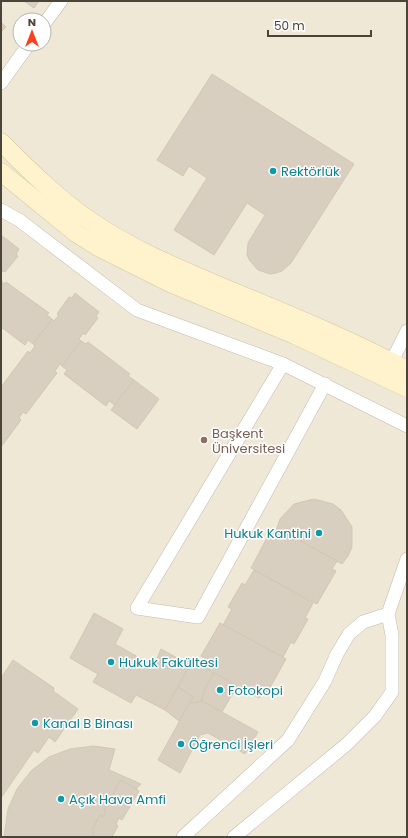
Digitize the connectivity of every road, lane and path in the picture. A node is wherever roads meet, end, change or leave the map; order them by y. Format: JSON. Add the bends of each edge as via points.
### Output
{"nodes":[{"id":1,"x":60,"y":1,"type":"edge"},
{"id":2,"x":52,"y":12,"type":"edge"},
{"id":3,"x":23,"y":52,"type":"edge"},
{"id":4,"x":1,"y":83,"type":"edge"},
{"id":5,"x":1,"y":142,"type":"edge"},
{"id":6,"x":1,"y":172,"type":"edge"},
{"id":7,"x":1,"y":210,"type":"edge"},
{"id":8,"x":407,"y":331,"type":"edge"},
{"id":9,"x":283,"y":364,"type":"junction"},
{"id":10,"x":388,"y":370,"type":"junction"},
{"id":11,"x":407,"y":370,"type":"edge"},
{"id":12,"x":325,"y":384,"type":"junction"},
{"id":13,"x":407,"y":388,"type":"edge"},
{"id":14,"x":407,"y":426,"type":"edge"},
{"id":15,"x":407,"y":559,"type":"edge"},
{"id":16,"x":388,"y":614,"type":"junction"},
{"id":17,"x":183,"y":837,"type":"edge"},
{"id":18,"x":234,"y":837,"type":"edge"}],
"edges":[{"from":1,"to":2,"type":"street"},
{"from":3,"to":4,"type":"street"},
{"from":5,"to":10,"type":"street","via":[[60,199],[114,236],[184,271],[335,334]]},
{"from":6,"to":10,"type":"street","via":[[76,233],[98,247],[170,283]]},
{"from":7,"to":9,"type":"street","via":[[19,220],[137,310]]},
{"from":8,"to":10,"type":"street"},
{"from":9,"to":12,"type":"street"},
{"from":9,"to":12,"type":"street","via":[[136,608],[198,617]]},
{"from":10,"to":11,"type":"street"},
{"from":10,"to":13,"type":"street"},
{"from":12,"to":14,"type":"street"},
{"from":15,"to":16,"type":"street"},
{"from":16,"to":17,"type":"street","via":[[363,622],[349,634],[325,681],[288,740]]},
{"from":16,"to":18,"type":"street","via":[[392,635],[392,692],[375,716],[347,744]]}]}
